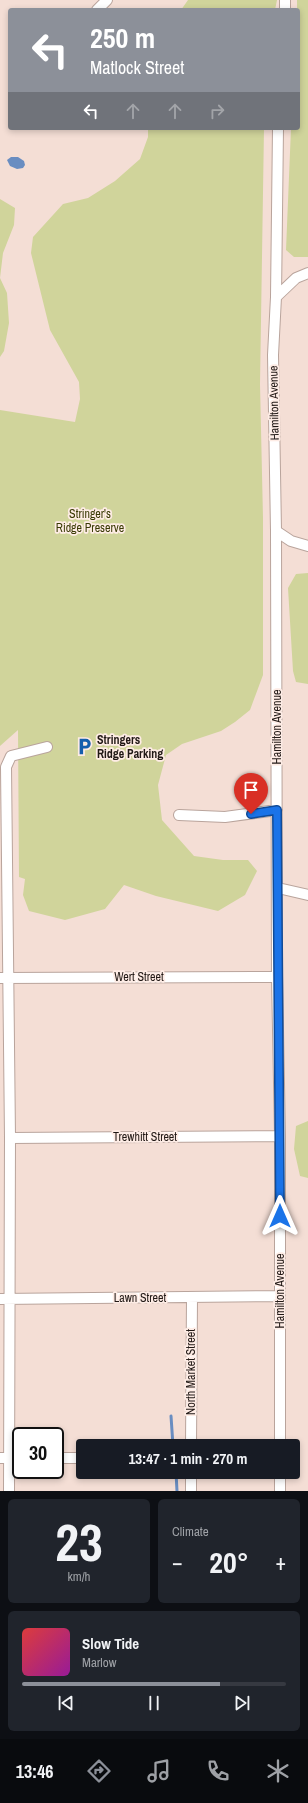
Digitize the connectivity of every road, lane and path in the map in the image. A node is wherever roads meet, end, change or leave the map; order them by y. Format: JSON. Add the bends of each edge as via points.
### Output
{"nodes":[{"id":1,"x":107,"y":0,"type":"edge"},
{"id":2,"x":99,"y":8,"type":"edge"},
{"id":3,"x":278,"y":130,"type":"edge"},
{"id":4,"x":308,"y":272,"type":"edge"},
{"id":5,"x":276,"y":297,"type":"junction"},
{"id":6,"x":276,"y":531,"type":"junction"},
{"id":7,"x":308,"y":546,"type":"edge"},
{"id":8,"x":47,"y":747,"type":"dead end"},
{"id":9,"x":277,"y":810,"type":"junction"},
{"id":10,"x":178,"y":815,"type":"dead end"},
{"id":11,"x":3,"y":820,"type":"edge"},
{"id":12,"x":278,"y":888,"type":"junction"},
{"id":13,"x":308,"y":895,"type":"edge"},
{"id":14,"x":278,"y":977,"type":"junction"},
{"id":15,"x":4,"y":978,"type":"edge"},
{"id":16,"x":280,"y":1136,"type":"junction"},
{"id":17,"x":10,"y":1138,"type":"junction"},
{"id":18,"x":5,"y":1220,"type":"edge"},
{"id":19,"x":280,"y":1296,"type":"junction"},
{"id":20,"x":192,"y":1297,"type":"junction"},
{"id":21,"x":5,"y":1299,"type":"edge"},
{"id":22,"x":191,"y":1439,"type":"edge"},
{"id":23,"x":280,"y":1439,"type":"edge"},
{"id":24,"x":4,"y":1458,"type":"edge"},
{"id":25,"x":64,"y":1458,"type":"edge"},
{"id":26,"x":76,"y":1458,"type":"edge"},
{"id":27,"x":191,"y":1479,"type":"edge"},
{"id":28,"x":280,"y":1479,"type":"edge"},
{"id":29,"x":9,"y":1491,"type":"edge"},
{"id":30,"x":191,"y":1491,"type":"edge"},
{"id":31,"x":280,"y":1491,"type":"edge"}],
"edges":[{"from":1,"to":2,"type":"street"},
{"from":3,"to":5,"type":"street","name":"Hamilton Avenue"},
{"from":4,"to":5,"type":"street","via":[[296,278]]},
{"from":5,"to":6,"type":"street","name":"Hamilton Avenue"},
{"from":6,"to":7,"type":"street","via":[[291,541]]},
{"from":6,"to":9,"type":"street","name":"Hamilton Avenue"},
{"from":8,"to":11,"type":"street","via":[[11,756],[6,767]]},
{"from":9,"to":10,"type":"street","via":[[225,817]]},
{"from":9,"to":12,"type":"street","name":"Hamilton Avenue"},
{"from":11,"to":15,"type":"street"},
{"from":12,"to":13,"type":"street"},
{"from":12,"to":14,"type":"street","name":"Hamilton Avenue"},
{"from":14,"to":15,"type":"street","name":"Wert Street"},
{"from":14,"to":16,"type":"street","name":"Hamilton Avenue"},
{"from":15,"to":17,"type":"street"},
{"from":16,"to":17,"type":"street","name":"Trewhitt Street"},
{"from":16,"to":19,"type":"street","name":"Hamilton Avenue"},
{"from":17,"to":18,"type":"street"},
{"from":18,"to":21,"type":"street"},
{"from":19,"to":20,"type":"street","name":"Lawn Street"},
{"from":19,"to":23,"type":"street","name":"Hamilton Avenue"},
{"from":20,"to":21,"type":"street","name":"Lawn Street"},
{"from":20,"to":22,"type":"street","name":"North Market Street"},
{"from":21,"to":24,"type":"street"},
{"from":24,"to":29,"type":"street"},
{"from":25,"to":26,"type":"street"},
{"from":27,"to":30,"type":"street"},
{"from":28,"to":31,"type":"street"}]}
